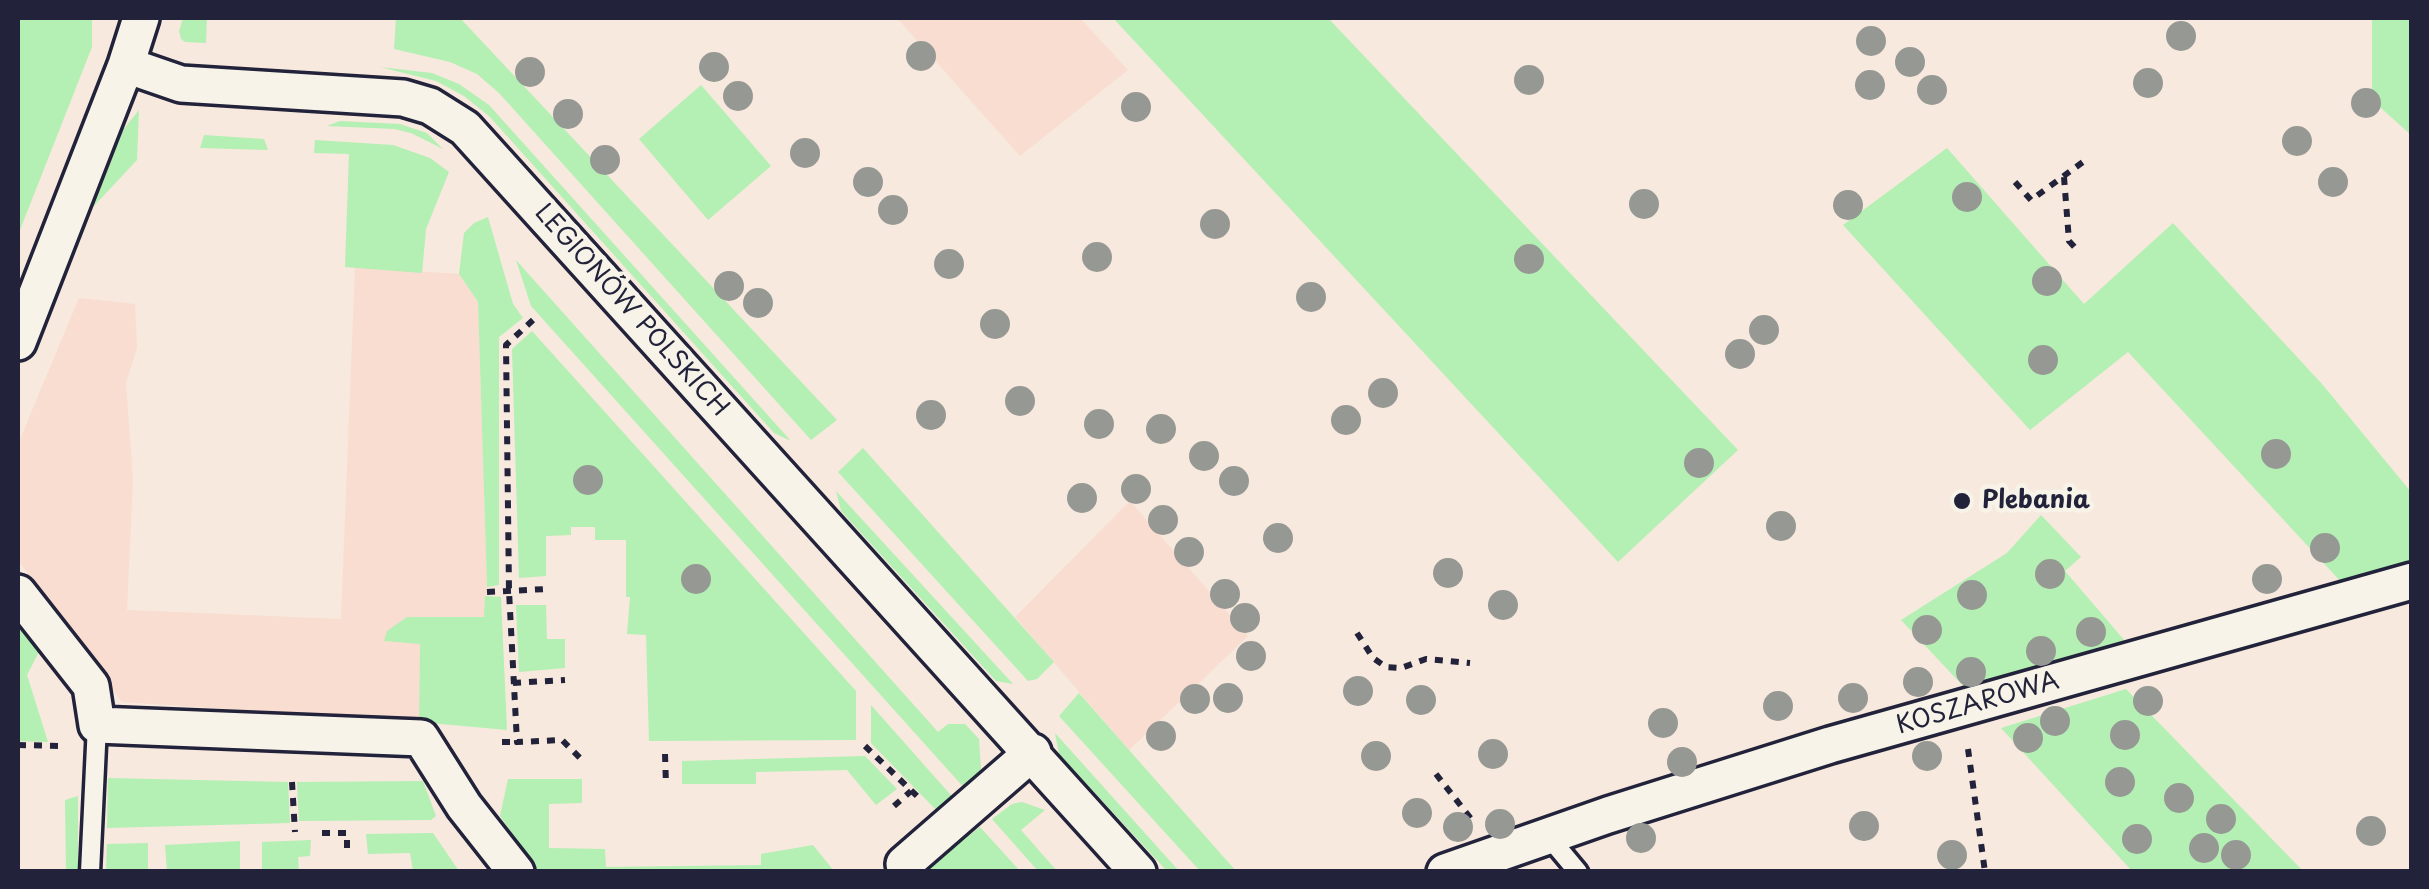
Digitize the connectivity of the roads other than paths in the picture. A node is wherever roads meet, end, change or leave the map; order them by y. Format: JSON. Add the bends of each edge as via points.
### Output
{"nodes":[{"id":1,"x":140,"y":18,"type":"edge"},
{"id":2,"x":126,"y":65,"type":"junction"},
{"id":3,"x":18,"y":342,"type":"edge"},
{"id":4,"x":2412,"y":581,"type":"edge"},
{"id":5,"x":18,"y":593,"type":"edge"},
{"id":6,"x":96,"y":736,"type":"junction"},
{"id":7,"x":1033,"y":752,"type":"junction"},
{"id":8,"x":1548,"y":836,"type":"junction"},
{"id":9,"x":904,"y":864,"type":"dead end"},
{"id":10,"x":90,"y":872,"type":"edge"},
{"id":11,"x":516,"y":872,"type":"edge"},
{"id":12,"x":1138,"y":872,"type":"edge"},
{"id":13,"x":1445,"y":872,"type":"edge"},
{"id":14,"x":1578,"y":872,"type":"edge"}],
"edges":[{"from":1,"to":2,"type":"street"},
{"from":2,"to":3,"type":"street"},
{"from":2,"to":7,"type":"street","name":"LEGIONÓW POLSKICH","via":[[181,84],[403,98],[465,128]]},
{"from":4,"to":8,"type":"street","name":"KOSZAROWA","via":[[1830,745]]},
{"from":5,"to":6,"type":"street","via":[[92,686]]},
{"from":6,"to":10,"type":"lane"},
{"from":6,"to":11,"type":"street","via":[[420,738]]},
{"from":7,"to":9,"type":"street"},
{"from":7,"to":12,"type":"street","name":"LEGIONÓW POLSKICH"},
{"from":8,"to":13,"type":"street","name":"KOSZAROWA"},
{"from":8,"to":14,"type":"lane"}]}
